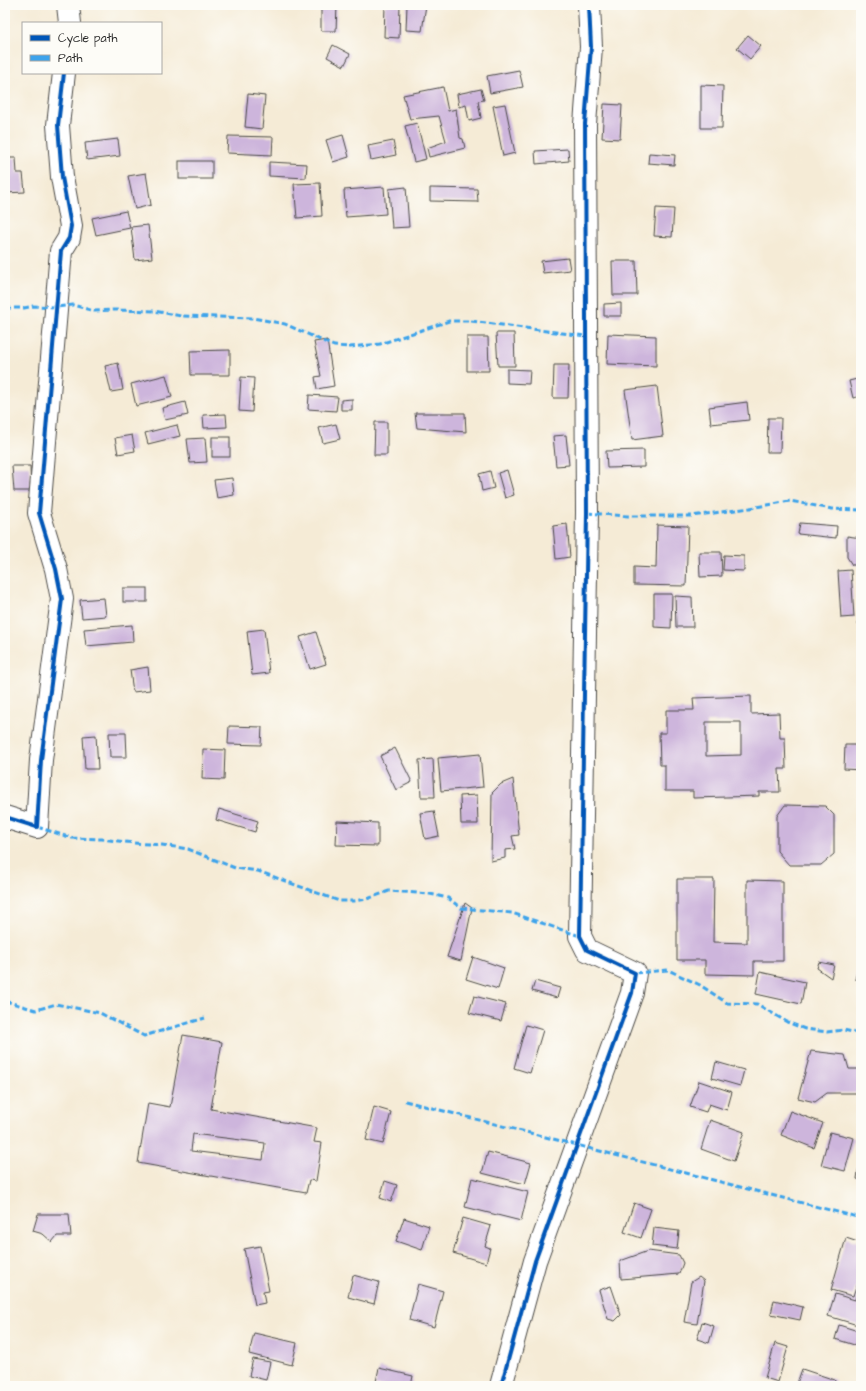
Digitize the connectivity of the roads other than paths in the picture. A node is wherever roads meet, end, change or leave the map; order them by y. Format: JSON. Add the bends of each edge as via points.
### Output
{"nodes":[{"id":1,"x":68,"y":5,"type":"edge"},
{"id":2,"x":589,"y":5,"type":"edge"},
{"id":3,"x":70,"y":22,"type":"edge"},
{"id":4,"x":64,"y":74,"type":"edge"},
{"id":5,"x":5,"y":817,"type":"edge"},
{"id":6,"x":501,"y":1386,"type":"edge"}],
"edges":[{"from":1,"to":3,"type":"street"},
{"from":2,"to":6,"type":"street","via":[[591,47],[585,124],[587,512],[580,936],[587,950],[635,973],[632,993],[535,1261]]},
{"from":4,"to":5,"type":"street","via":[[58,125],[62,177],[71,226],[69,238],[61,251],[39,512],[62,599],[41,760],[37,827]]}]}
